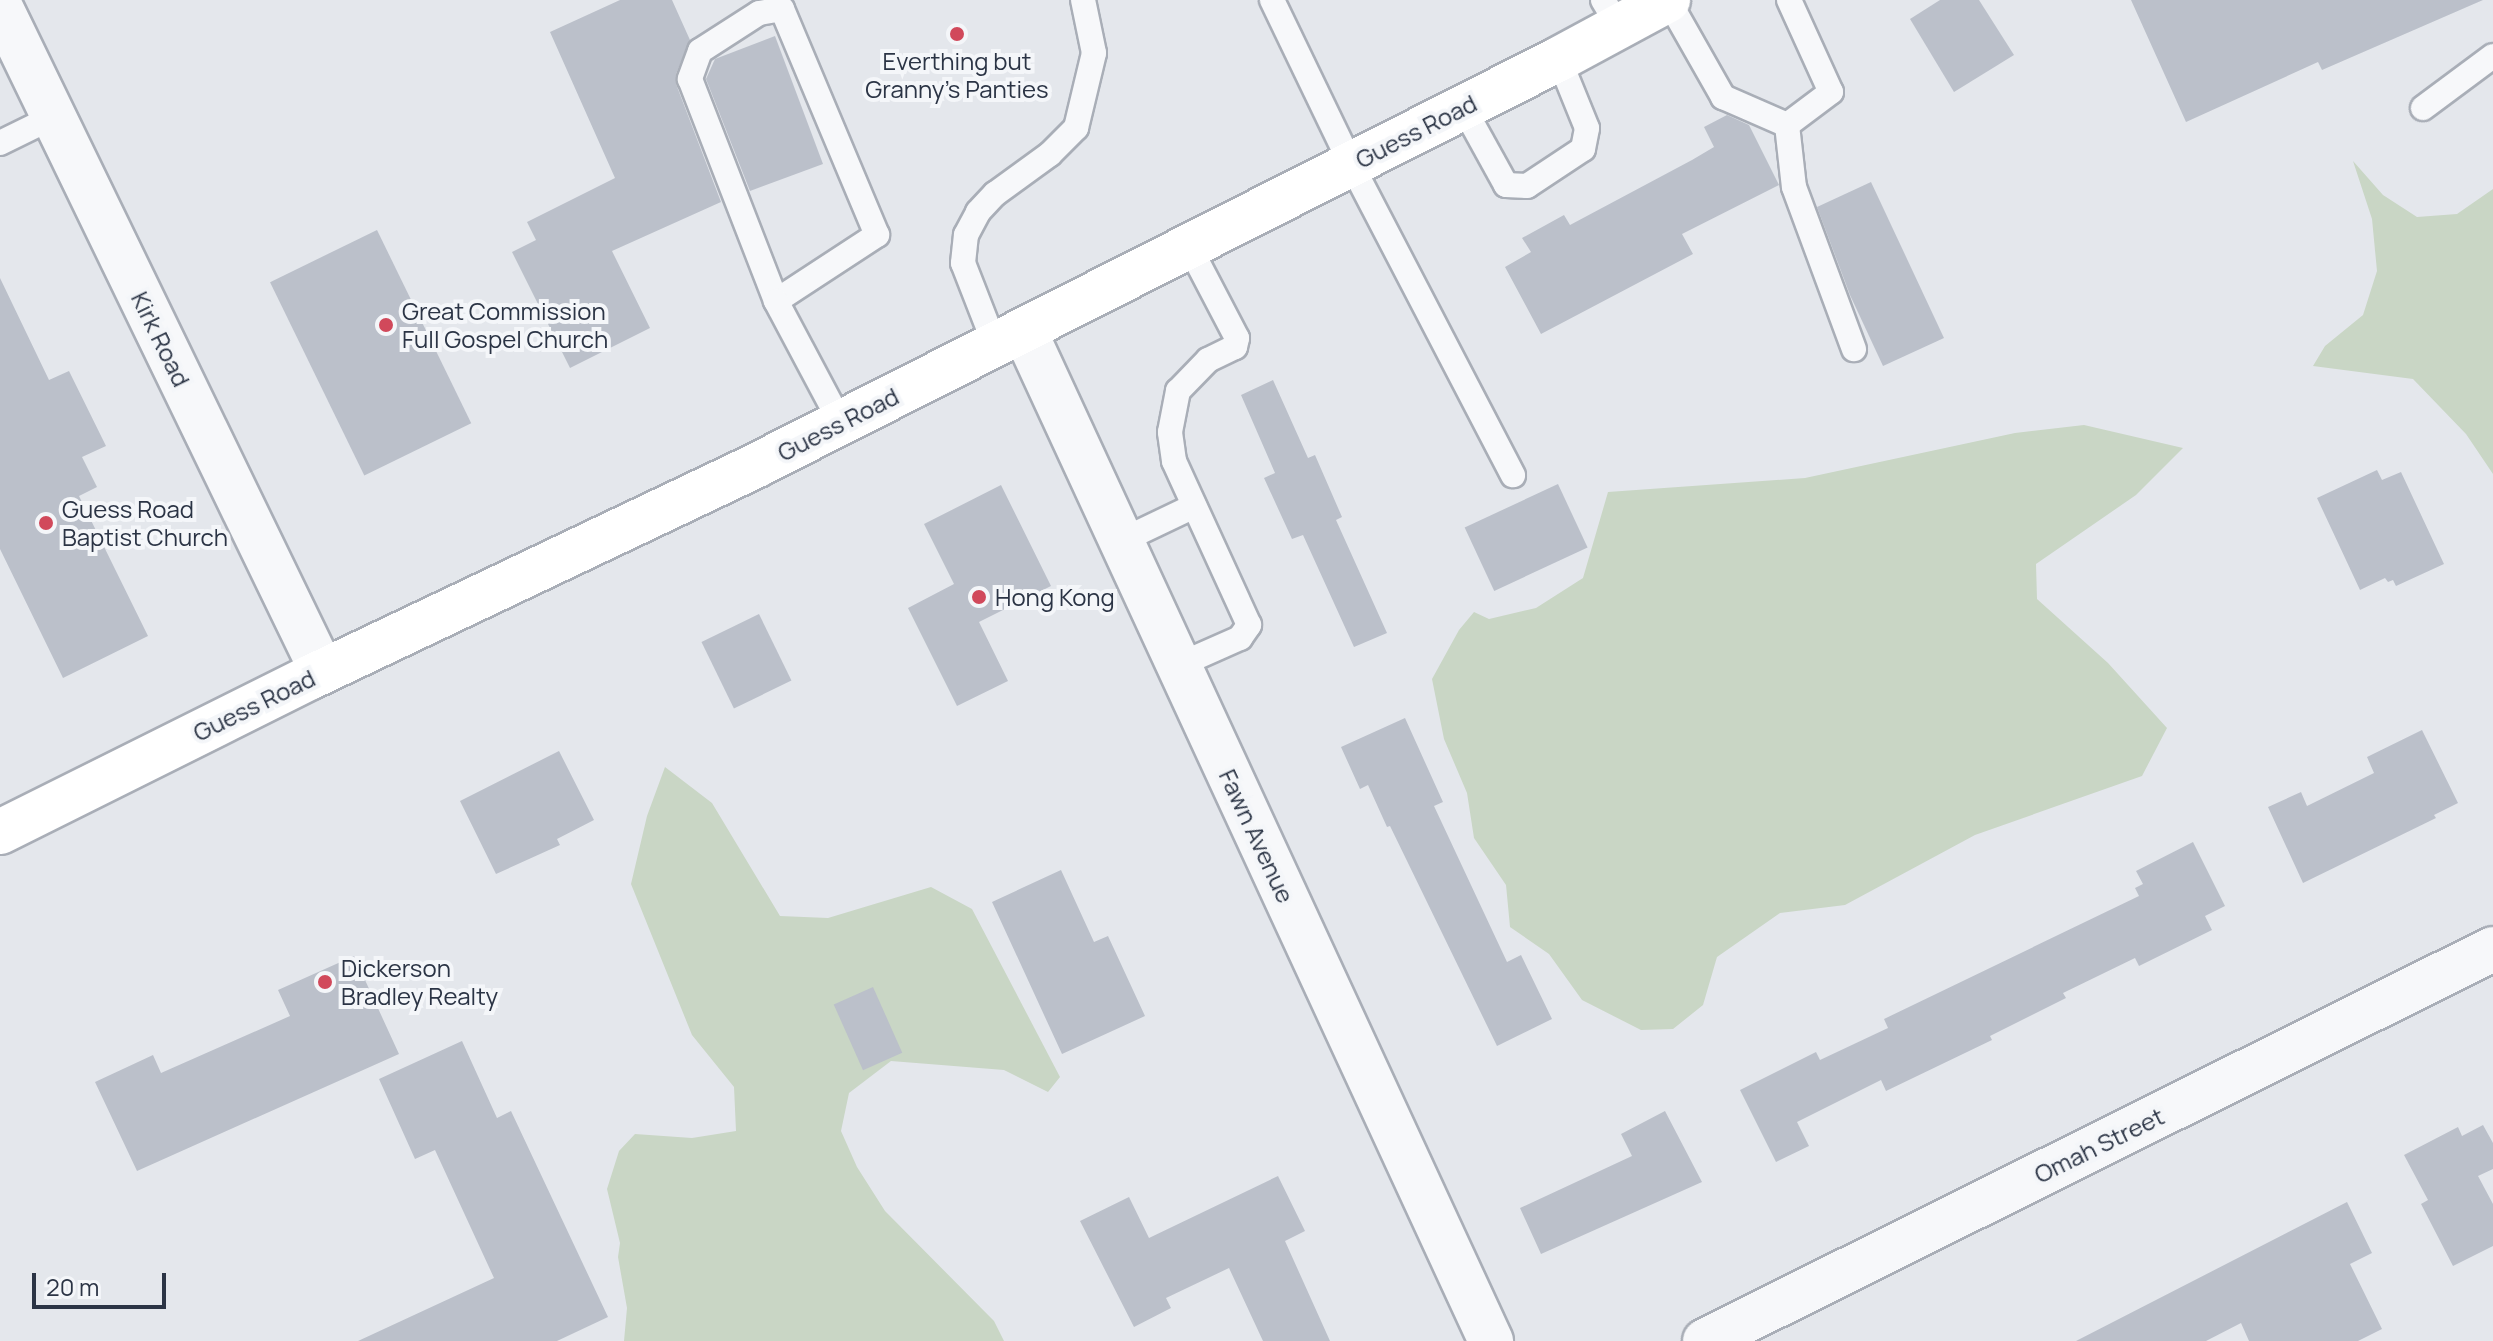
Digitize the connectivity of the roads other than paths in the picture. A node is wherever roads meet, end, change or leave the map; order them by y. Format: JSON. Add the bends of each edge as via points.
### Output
{"nodes":[{"id":1,"x":1083,"y":0,"type":"edge"},
{"id":2,"x":1272,"y":0,"type":"edge"},
{"id":3,"x":1668,"y":0,"type":"edge"},
{"id":4,"x":1789,"y":0,"type":"edge"},
{"id":5,"x":0,"y":6,"type":"edge"},
{"id":6,"x":1611,"y":14,"type":"edge"},
{"id":7,"x":2493,"y":56,"type":"edge"},
{"id":8,"x":1559,"y":59,"type":"junction"},
{"id":9,"x":1463,"y":107,"type":"junction"},
{"id":10,"x":2423,"y":108,"type":"dead end"},
{"id":11,"x":53,"y":117,"type":"junction"},
{"id":12,"x":1787,"y":125,"type":"junction"},
{"id":13,"x":0,"y":143,"type":"edge"},
{"id":14,"x":1351,"y":164,"type":"junction"},
{"id":15,"x":1189,"y":246,"type":"junction"},
{"id":16,"x":776,"y":301,"type":"junction"},
{"id":17,"x":1010,"y":338,"type":"junction"},
{"id":18,"x":1854,"y":349,"type":"dead end"},
{"id":19,"x":841,"y":423,"type":"junction"},
{"id":20,"x":1513,"y":475,"type":"dead end"},
{"id":21,"x":1194,"y":506,"type":"junction"},
{"id":22,"x":1121,"y":541,"type":"junction"},
{"id":23,"x":1179,"y":665,"type":"junction"},
{"id":24,"x":322,"y":671,"type":"junction"},
{"id":25,"x":0,"y":832,"type":"edge"},
{"id":26,"x":2493,"y":949,"type":"edge"},
{"id":27,"x":1491,"y":1341,"type":"edge"},
{"id":28,"x":1705,"y":1341,"type":"edge"}],
"edges":[{"from":1,"to":17,"type":"lane","via":[[1094,53],[1076,128],[995,194],[966,235],[963,263]]},
{"from":2,"to":14,"type":"lane"},
{"from":3,"to":6,"type":"main road","name":"Guess Road"},
{"from":3,"to":12,"type":"lane","via":[[1723,97]]},
{"from":4,"to":12,"type":"lane","via":[[1831,92]]},
{"from":5,"to":11,"type":"street","name":"Kirk Road"},
{"from":6,"to":8,"type":"main road","name":"Guess Road"},
{"from":7,"to":10,"type":"lane"},
{"from":8,"to":9,"type":"main road","name":"Guess Road"},
{"from":8,"to":9,"type":"lane","via":[[1587,128],[1583,149],[1527,186],[1506,185]]},
{"from":9,"to":14,"type":"main road","name":"Guess Road"},
{"from":11,"to":13,"type":"lane"},
{"from":11,"to":24,"type":"street","name":"Kirk Road"},
{"from":12,"to":18,"type":"lane","via":[[1794,187]]},
{"from":14,"to":15,"type":"main road","name":"Guess Road"},
{"from":14,"to":20,"type":"lane"},
{"from":15,"to":17,"type":"main road","name":"Guess Road"},
{"from":15,"to":21,"type":"lane","via":[[1237,338],[1235,347],[1208,360],[1178,391],[1170,432],[1174,461]]},
{"from":16,"to":16,"type":"lane","via":[[877,235],[782,9],[759,13],[700,51],[690,79]]},
{"from":16,"to":19,"type":"lane"},
{"from":17,"to":19,"type":"main road","name":"Guess Road"},
{"from":17,"to":22,"type":"street","name":"Fawn Avenue"},
{"from":19,"to":24,"type":"main road","name":"Guess Road"},
{"from":21,"to":22,"type":"lane"},
{"from":21,"to":23,"type":"lane","via":[[1249,625],[1240,638]]},
{"from":22,"to":23,"type":"street","name":"Fawn Avenue"},
{"from":23,"to":27,"type":"street","name":"Fawn Avenue"},
{"from":24,"to":25,"type":"main road","name":"Guess Road"},
{"from":26,"to":28,"type":"street","name":"Omah Street"}]}
